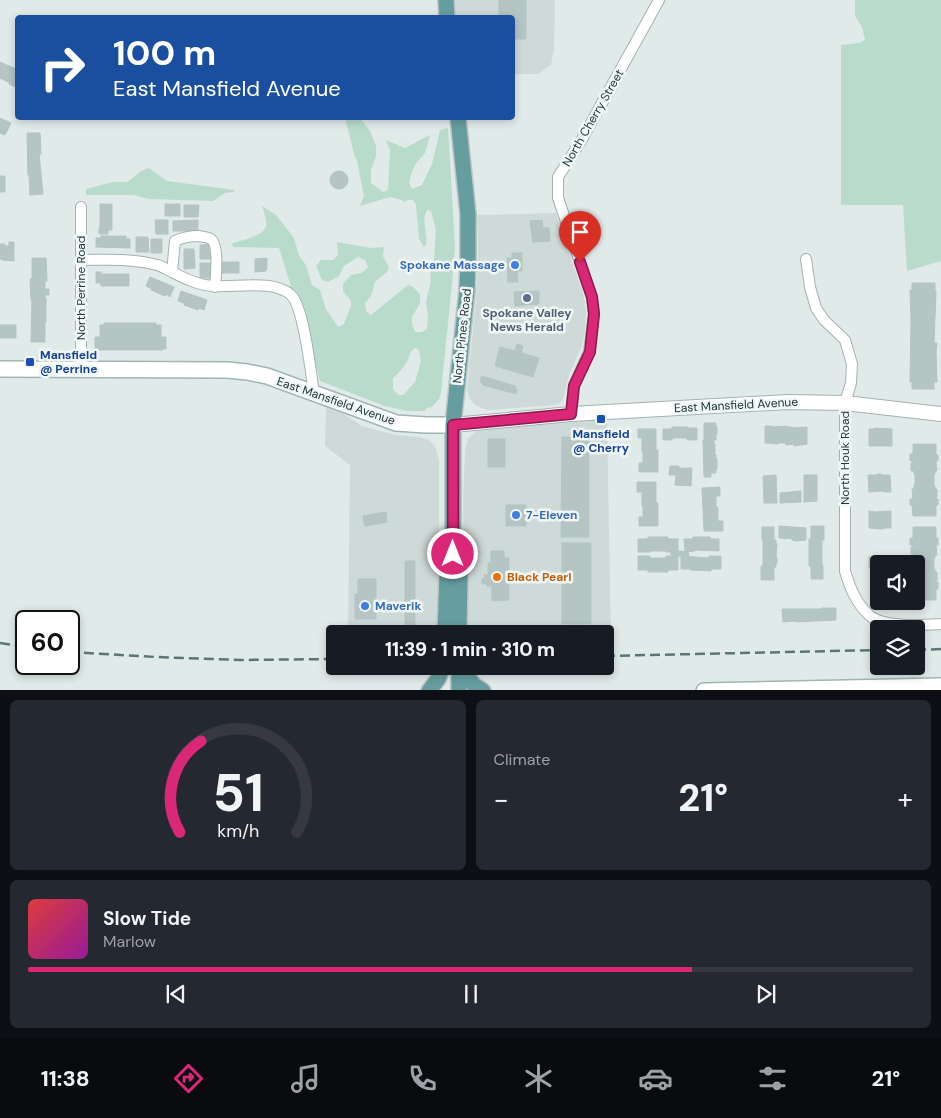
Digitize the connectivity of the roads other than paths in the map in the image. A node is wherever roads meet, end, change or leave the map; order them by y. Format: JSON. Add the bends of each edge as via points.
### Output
{"nodes":[{"id":1,"x":446,"y":0,"type":"edge"},
{"id":2,"x":659,"y":0,"type":"edge"},
{"id":3,"x":447,"y":15,"type":"edge"},
{"id":4,"x":458,"y":120,"type":"edge"},
{"id":5,"x":81,"y":207,"type":"dead end"},
{"id":6,"x":806,"y":259,"type":"dead end"},
{"id":7,"x":81,"y":260,"type":"junction"},
{"id":8,"x":172,"y":272,"type":"junction"},
{"id":9,"x":215,"y":286,"type":"junction"},
{"id":10,"x":0,"y":369,"type":"edge"},
{"id":11,"x":81,"y":369,"type":"junction"},
{"id":12,"x":314,"y":394,"type":"junction"},
{"id":13,"x":845,"y":403,"type":"junction"},
{"id":14,"x":571,"y":414,"type":"junction"},
{"id":15,"x":941,"y":414,"type":"edge"},
{"id":16,"x":453,"y":425,"type":"junction"},
{"id":17,"x":453,"y":554,"type":"junction"},
{"id":18,"x":941,"y":624,"type":"edge"},
{"id":19,"x":445,"y":625,"type":"edge"},
{"id":20,"x":459,"y":625,"type":"edge"},
{"id":21,"x":440,"y":675,"type":"edge"},
{"id":22,"x":443,"y":675,"type":"edge"},
{"id":23,"x":459,"y":675,"type":"edge"},
{"id":24,"x":466,"y":675,"type":"edge"},
{"id":25,"x":941,"y":686,"type":"edge"},
{"id":26,"x":429,"y":690,"type":"edge"},
{"id":27,"x":443,"y":690,"type":"edge"},
{"id":28,"x":459,"y":690,"type":"edge"},
{"id":29,"x":483,"y":690,"type":"edge"},
{"id":30,"x":704,"y":690,"type":"edge"}],
"edges":[{"from":1,"to":3,"type":"main road"},
{"from":2,"to":14,"type":"street","name":"North Cherry Street","via":[[558,177],[558,198],[592,297],[594,314],[590,352],[574,386]]},
{"from":4,"to":16,"type":"main road","name":"North Pines Road","via":[[468,214],[468,258]]},
{"from":5,"to":7,"type":"street","name":"North Perrine Road"},
{"from":6,"to":13,"type":"street","name":"North Houk Road","via":[[816,308],[845,340],[852,364]]},
{"from":7,"to":8,"type":"street","via":[[140,260]]},
{"from":7,"to":11,"type":"street","name":"North Perrine Road"},
{"from":8,"to":9,"type":"street","via":[[191,282]]},
{"from":8,"to":9,"type":"street","via":[[175,240],[184,236],[211,239],[215,245]]},
{"from":9,"to":12,"type":"street","via":[[267,286],[284,290],[292,296],[305,332]]},
{"from":10,"to":11,"type":"main road","name":"East Mansfield Avenue"},
{"from":11,"to":12,"type":"main road","name":"East Mansfield Avenue","via":[[246,372],[267,376]]},
{"from":12,"to":16,"type":"main road","name":"East Mansfield Avenue","via":[[396,423]]},
{"from":13,"to":14,"type":"street","name":"East Mansfield Avenue","via":[[779,402]]},
{"from":13,"to":15,"type":"street","name":"East Mansfield Avenue"},
{"from":13,"to":18,"type":"street","name":"North Houk Road","via":[[845,571],[850,588],[870,616],[885,622],[914,626]]},
{"from":14,"to":16,"type":"street","name":"East Mansfield Avenue"},
{"from":16,"to":17,"type":"main road","name":"North Pines Road"},
{"from":17,"to":19,"type":"main road","name":"North Pines Road","via":[[447,574]]},
{"from":17,"to":20,"type":"main road","name":"North Pines Road","via":[[460,573]]},
{"from":21,"to":26,"type":"main road"},
{"from":22,"to":27,"type":"main road"},
{"from":23,"to":28,"type":"main road"},
{"from":24,"to":29,"type":"main road"},
{"from":25,"to":30,"type":"main road"}]}
